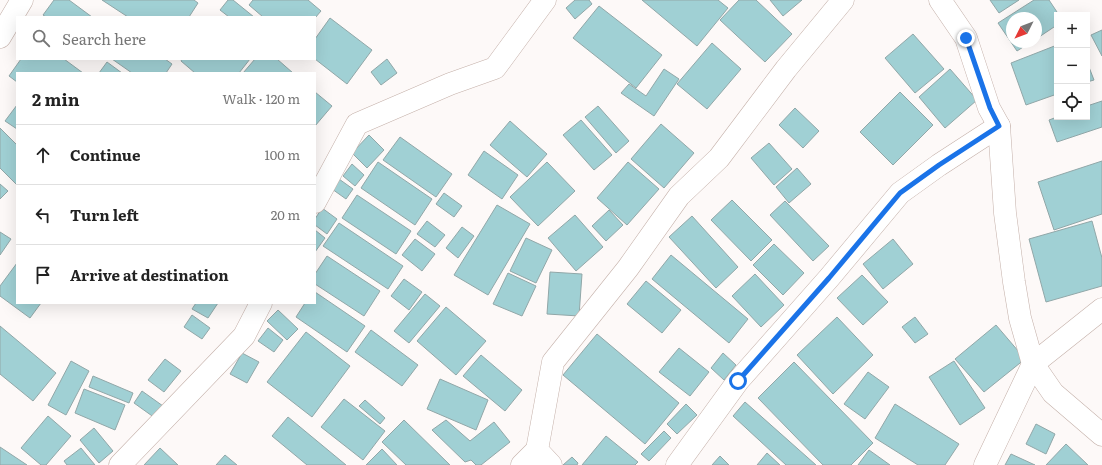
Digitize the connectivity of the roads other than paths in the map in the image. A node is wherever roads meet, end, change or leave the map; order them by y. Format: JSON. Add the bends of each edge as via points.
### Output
{"nodes":[{"id":1,"x":22,"y":0,"type":"edge"},
{"id":2,"x":545,"y":0,"type":"edge"},
{"id":3,"x":843,"y":0,"type":"edge"},
{"id":4,"x":940,"y":0,"type":"edge"},
{"id":5,"x":0,"y":37,"type":"edge"},
{"id":6,"x":999,"y":126,"type":"junction"},
{"id":7,"x":316,"y":200,"type":"edge"},
{"id":8,"x":260,"y":304,"type":"edge"},
{"id":9,"x":1102,"y":309,"type":"edge"},
{"id":10,"x":1033,"y":364,"type":"junction"},
{"id":11,"x":1102,"y":435,"type":"edge"},
{"id":12,"x":537,"y":460,"type":"edge"},
{"id":13,"x":120,"y":465,"type":"edge"},
{"id":14,"x":677,"y":465,"type":"edge"},
{"id":15,"x":985,"y":465,"type":"edge"}],
"edges":[{"from":1,"to":5,"type":"street"},
{"from":2,"to":7,"type":"street","via":[[496,68],[450,84],[357,124]]},
{"from":3,"to":12,"type":"street","via":[[786,69],[719,158],[679,196],[628,268],[553,362]]},
{"from":4,"to":6,"type":"street","via":[[966,38],[990,108]]},
{"from":6,"to":10,"type":"street","via":[[1014,282],[1020,318]]},
{"from":6,"to":14,"type":"street","via":[[900,193],[738,381]]},
{"from":8,"to":13,"type":"street","via":[[244,336]]},
{"from":9,"to":10,"type":"street"},
{"from":10,"to":11,"type":"street","via":[[1053,393]]},
{"from":10,"to":15,"type":"street"}]}
